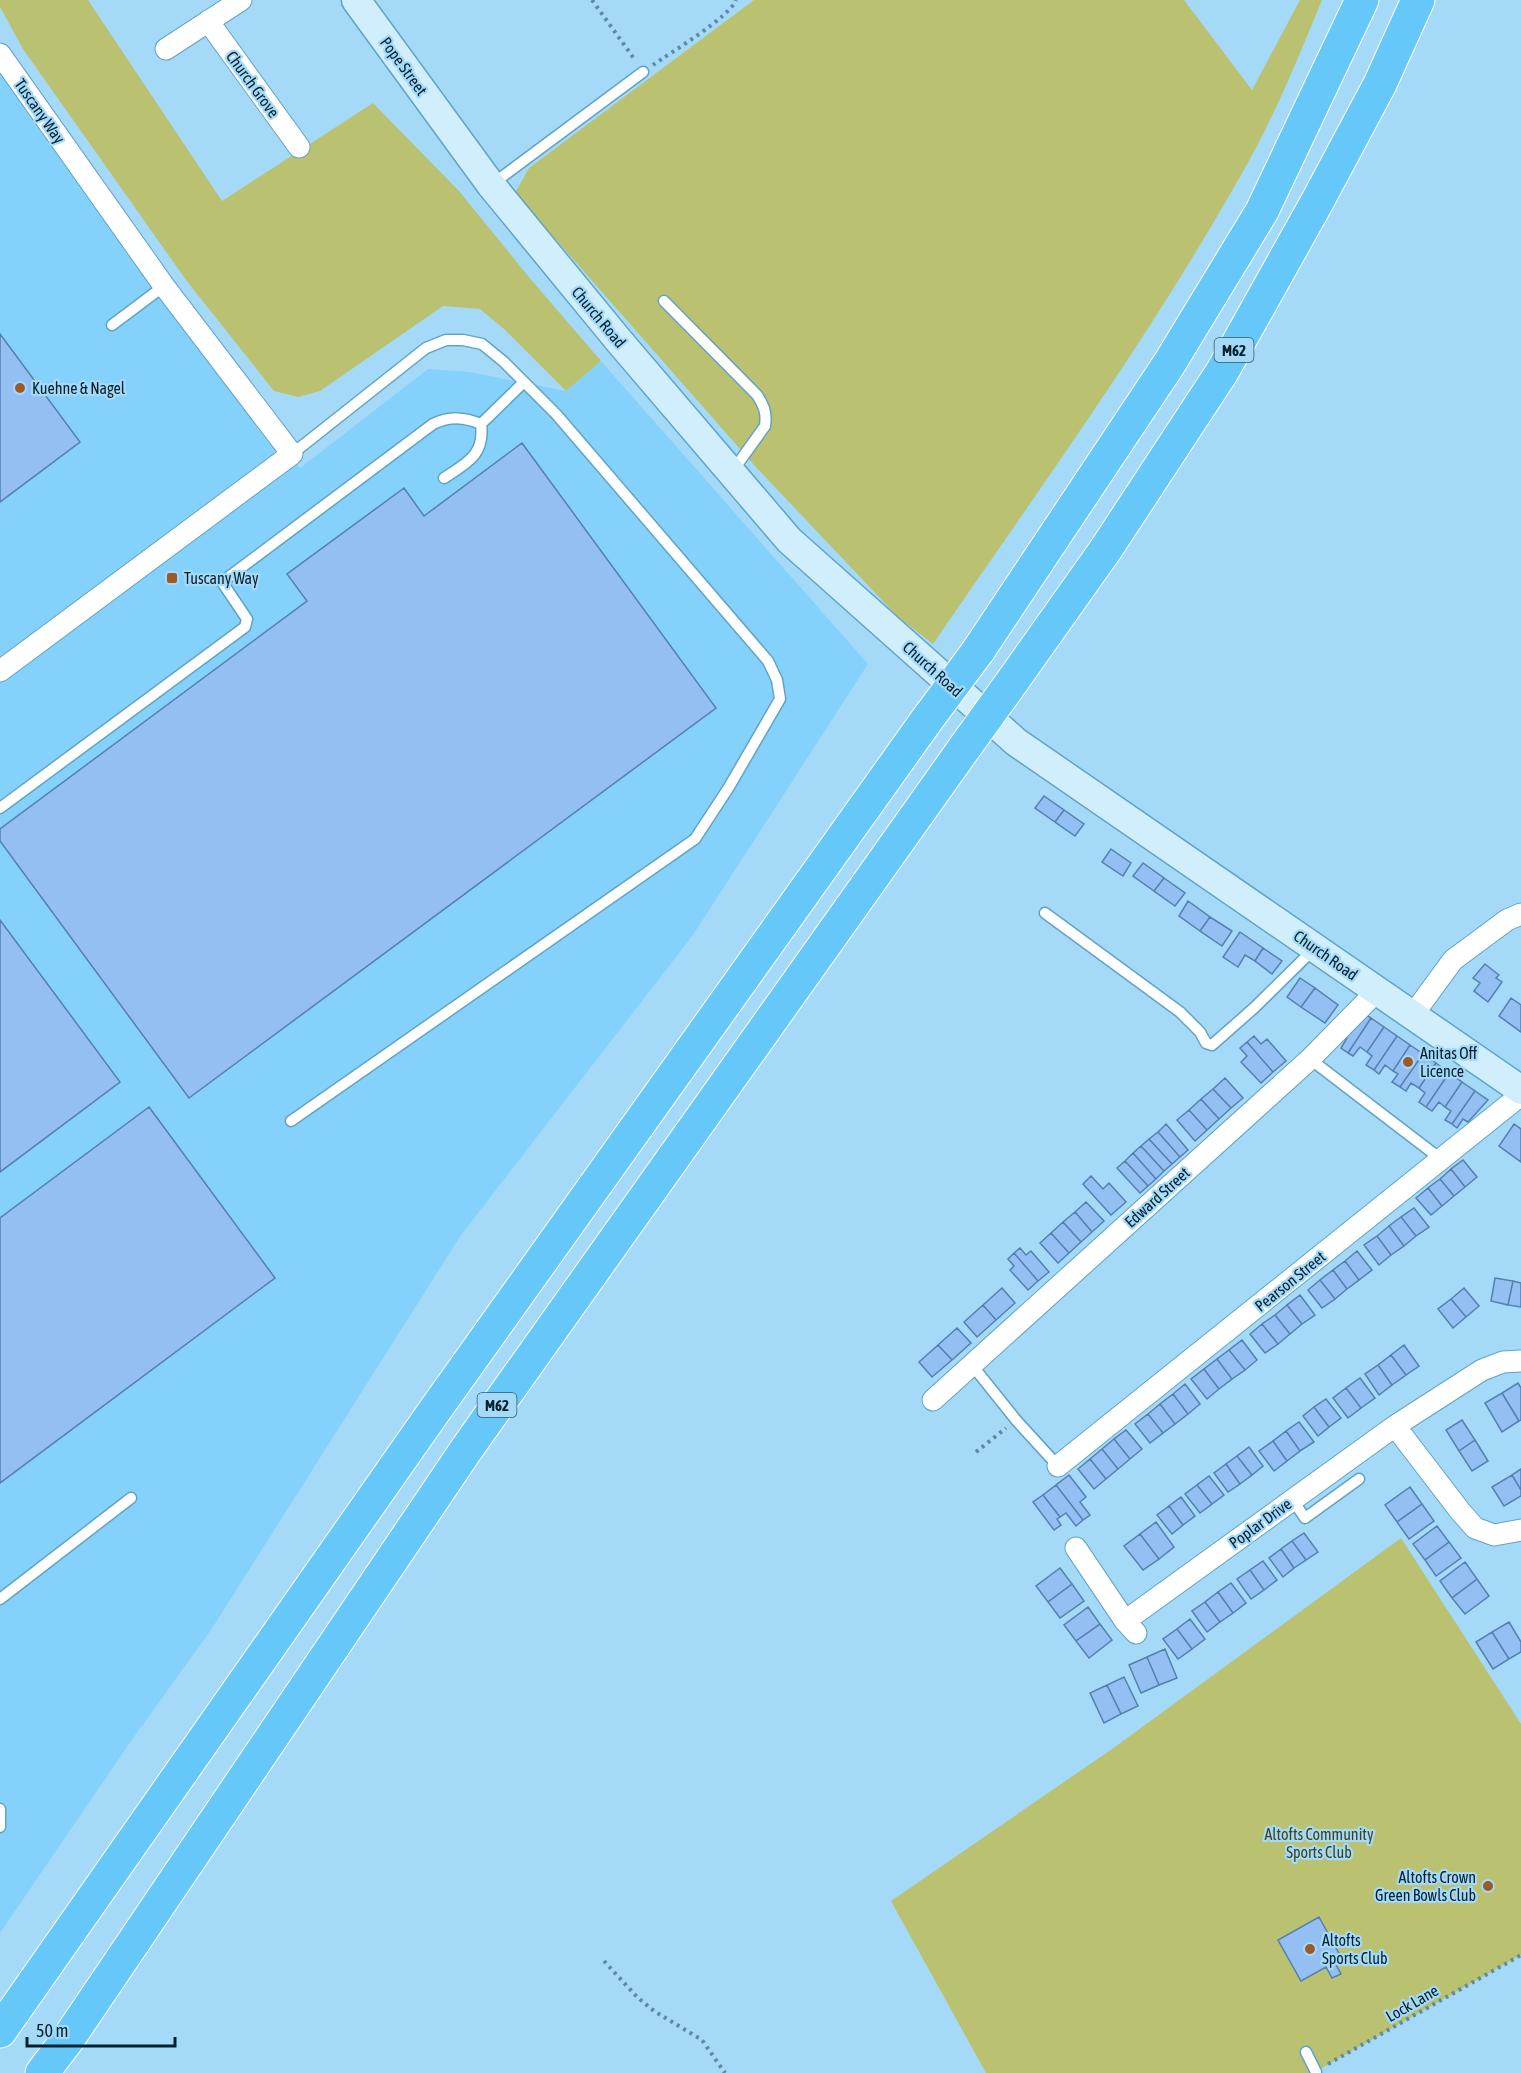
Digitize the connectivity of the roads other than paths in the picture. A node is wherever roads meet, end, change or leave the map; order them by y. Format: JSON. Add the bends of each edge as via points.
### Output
{"nodes":[{"id":1,"x":241,"y":0,"type":"edge"},
{"id":2,"x":356,"y":0,"type":"edge"},
{"id":3,"x":1362,"y":0,"type":"edge"},
{"id":4,"x":1418,"y":0,"type":"edge"},
{"id":5,"x":208,"y":21,"type":"junction"},
{"id":6,"x":166,"y":49,"type":"dead end"},
{"id":7,"x":0,"y":54,"type":"edge"},
{"id":8,"x":644,"y":72,"type":"road end"},
{"id":9,"x":451,"y":132,"type":"joint"},
{"id":10,"x":299,"y":147,"type":"dead end"},
{"id":11,"x":490,"y":185,"type":"junction"},
{"id":12,"x":164,"y":286,"type":"junction"},
{"id":13,"x":664,"y":301,"type":"dead end"},
{"id":14,"x":112,"y":325,"type":"dead end"},
{"id":15,"x":524,"y":382,"type":"junction"},
{"id":16,"x":481,"y":424,"type":"junction"},
{"id":17,"x":292,"y":454,"type":"junction"},
{"id":18,"x":732,"y":473,"type":"junction"},
{"id":19,"x":444,"y":478,"type":"dead end"},
{"id":20,"x":0,"y":671,"type":"edge"},
{"id":21,"x":0,"y":808,"type":"edge"},
{"id":22,"x":1045,"y":914,"type":"dead end"},
{"id":23,"x":1521,"y":914,"type":"edge"},
{"id":24,"x":1316,"y":948,"type":"junction"},
{"id":25,"x":1377,"y":991,"type":"junction"},
{"id":26,"x":1412,"y":1016,"type":"junction"},
{"id":27,"x":1310,"y":1059,"type":"junction"},
{"id":28,"x":1521,"y":1090,"type":"edge"},
{"id":29,"x":1521,"y":1095,"type":"edge"},
{"id":30,"x":291,"y":1121,"type":"dead end"},
{"id":31,"x":1442,"y":1160,"type":"junction"},
{"id":32,"x":1521,"y":1361,"type":"edge"},
{"id":33,"x":972,"y":1365,"type":"junction"},
{"id":34,"x":933,"y":1400,"type":"dead end"},
{"id":35,"x":1395,"y":1425,"type":"junction"},
{"id":36,"x":1058,"y":1466,"type":"joint"},
{"id":37,"x":1359,"y":1479,"type":"dead end"},
{"id":38,"x":131,"y":1498,"type":"dead end"},
{"id":39,"x":1292,"y":1499,"type":"junction"},
{"id":40,"x":1521,"y":1530,"type":"edge"},
{"id":41,"x":1076,"y":1548,"type":"dead end"},
{"id":42,"x":0,"y":1599,"type":"edge"},
{"id":43,"x":0,"y":1809,"type":"edge"},
{"id":44,"x":0,"y":1827,"type":"edge"},
{"id":45,"x":0,"y":2031,"type":"edge"},
{"id":46,"x":1306,"y":2052,"type":"dead end"},
{"id":47,"x":1316,"y":2072,"type":"edge"},
{"id":48,"x":42,"y":2073,"type":"edge"}],
"edges":[{"from":1,"to":5,"type":"street"},
{"from":2,"to":9,"type":"street","name":"Pope Street"},
{"from":3,"to":45,"type":"highway","bridge":true,"via":[[1263,211],[1169,364],[978,651],[435,1410]]},
{"from":4,"to":48,"type":"highway","number":"M62","bridge":true,"via":[[1380,84],[1222,372],[1107,549],[468,1447]]},
{"from":5,"to":6,"type":"street"},
{"from":5,"to":10,"type":"street","name":"Church Grove"},
{"from":7,"to":12,"type":"street","name":"Tuscany Way"},
{"from":8,"to":11,"type":"lane"},
{"from":9,"to":11,"type":"street","name":"Church Road"},
{"from":11,"to":18,"type":"street","name":"Church Road"},
{"from":12,"to":14,"type":"lane"},
{"from":12,"to":17,"type":"street","name":"Tuscany Way"},
{"from":13,"to":18,"type":"lane","via":[[758,395],[765,408],[765,426]]},
{"from":15,"to":16,"type":"lane"},
{"from":15,"to":17,"type":"lane","via":[[482,344],[446,340],[426,348]]},
{"from":15,"to":30,"type":"lane","via":[[556,414],[768,661],[780,699],[695,839]]},
{"from":16,"to":19,"type":"lane","via":[[476,455]]},
{"from":16,"to":21,"type":"lane","via":[[464,417],[433,424],[222,582],[247,619],[245,627]]},
{"from":17,"to":20,"type":"street"},
{"from":18,"to":24,"type":"street","name":"Church Road","via":[[789,540],[1016,742]]},
{"from":22,"to":24,"type":"lane","via":[[1180,1012],[1212,1045]]},
{"from":23,"to":26,"type":"street","via":[[1453,960]]},
{"from":24,"to":25,"type":"street","name":"Church Road"},
{"from":25,"to":26,"type":"street","name":"Church Road"},
{"from":25,"to":27,"type":"street","name":"Edward Street"},
{"from":26,"to":28,"type":"street","name":"Church Road"},
{"from":27,"to":31,"type":"lane"},
{"from":27,"to":33,"type":"street","name":"Edward Street"},
{"from":29,"to":31,"type":"street","name":"Pearson Street"},
{"from":31,"to":36,"type":"street","name":"Pearson Street"},
{"from":32,"to":35,"type":"street","name":"Poplar Drive","via":[[1503,1362],[1482,1370]]},
{"from":33,"to":34,"type":"street","name":"Edward Street"},
{"from":33,"to":36,"type":"lane"},
{"from":35,"to":39,"type":"street","name":"Poplar Drive"},
{"from":35,"to":40,"type":"street","via":[[1475,1528],[1494,1535]]},
{"from":37,"to":39,"type":"lane","via":[[1305,1518]]},
{"from":38,"to":42,"type":"lane"},
{"from":39,"to":41,"type":"street","name":"Poplar Drive","via":[[1130,1627]]},
{"from":43,"to":44,"type":"lane"},
{"from":46,"to":47,"type":"lane"}]}
